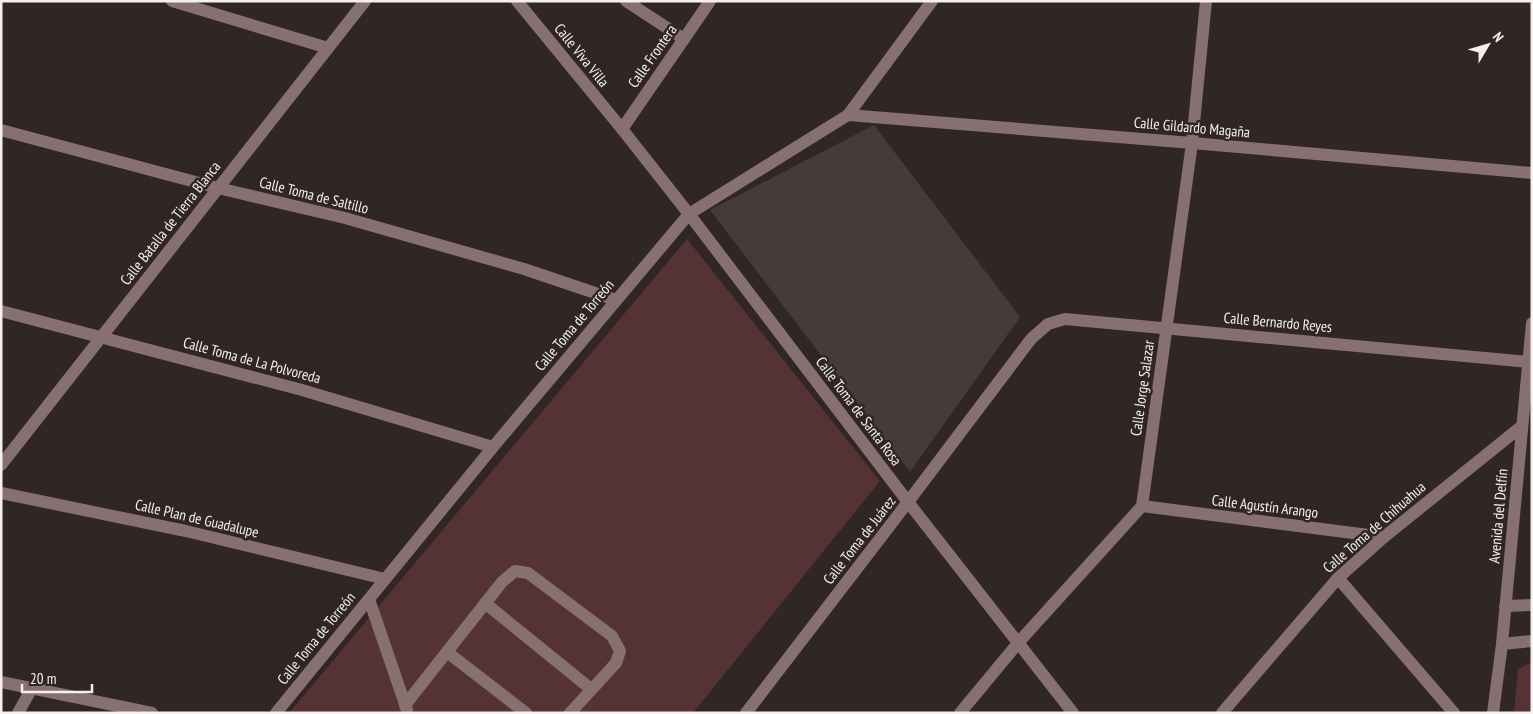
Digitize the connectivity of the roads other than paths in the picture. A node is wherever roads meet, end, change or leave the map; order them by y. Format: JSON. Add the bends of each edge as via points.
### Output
{"nodes":[{"id":1,"x":172,"y":1,"type":"edge"},
{"id":2,"x":365,"y":1,"type":"edge"},
{"id":3,"x":517,"y":1,"type":"edge"},
{"id":4,"x":626,"y":1,"type":"edge"},
{"id":5,"x":710,"y":1,"type":"edge"},
{"id":6,"x":932,"y":1,"type":"edge"},
{"id":7,"x":1206,"y":1,"type":"edge"},
{"id":8,"x":684,"y":39,"type":"junction"},
{"id":9,"x":328,"y":48,"type":"junction"},
{"id":10,"x":848,"y":115,"type":"junction"},
{"id":11,"x":622,"y":129,"type":"junction"},
{"id":12,"x":1,"y":130,"type":"edge"},
{"id":13,"x":1192,"y":143,"type":"junction"},
{"id":14,"x":1532,"y":173,"type":"edge"},
{"id":15,"x":218,"y":188,"type":"junction"},
{"id":16,"x":689,"y":214,"type":"junction"},
{"id":17,"x":616,"y":300,"type":"junction"},
{"id":18,"x":1,"y":311,"type":"edge"},
{"id":19,"x":1532,"y":323,"type":"edge"},
{"id":20,"x":1167,"y":328,"type":"junction"},
{"id":21,"x":102,"y":337,"type":"junction"},
{"id":22,"x":1031,"y":338,"type":"joint"},
{"id":23,"x":1528,"y":362,"type":"junction"},
{"id":24,"x":1522,"y":426,"type":"junction"},
{"id":25,"x":493,"y":447,"type":"junction"},
{"id":26,"x":1,"y":465,"type":"edge"},
{"id":27,"x":1,"y":493,"type":"edge"},
{"id":28,"x":908,"y":502,"type":"junction"},
{"id":29,"x":1142,"y":506,"type":"junction"},
{"id":30,"x":1384,"y":537,"type":"junction"},
{"id":31,"x":1338,"y":578,"type":"junction"},
{"id":32,"x":385,"y":579,"type":"junction"},
{"id":33,"x":369,"y":599,"type":"junction"},
{"id":34,"x":485,"y":603,"type":"junction"},
{"id":35,"x":1532,"y":605,"type":"edge"},
{"id":36,"x":1505,"y":606,"type":"junction"},
{"id":37,"x":1532,"y":641,"type":"edge"},
{"id":38,"x":1018,"y":643,"type":"junction"},
{"id":39,"x":1502,"y":644,"type":"junction"},
{"id":40,"x":447,"y":652,"type":"junction"},
{"id":41,"x":1,"y":682,"type":"edge"},
{"id":42,"x":32,"y":688,"type":"junction"},
{"id":43,"x":591,"y":689,"type":"junction"},
{"id":44,"x":406,"y":709,"type":"edge"},
{"id":45,"x":18,"y":713,"type":"edge"},
{"id":46,"x":152,"y":713,"type":"edge"},
{"id":47,"x":276,"y":713,"type":"edge"},
{"id":48,"x":526,"y":713,"type":"edge"},
{"id":49,"x":570,"y":713,"type":"edge"},
{"id":50,"x":746,"y":713,"type":"edge"},
{"id":51,"x":960,"y":713,"type":"edge"},
{"id":52,"x":1073,"y":713,"type":"edge"},
{"id":53,"x":1222,"y":713,"type":"edge"},
{"id":54,"x":1454,"y":713,"type":"edge"},
{"id":55,"x":1493,"y":713,"type":"edge"}],
"edges":[{"from":1,"to":9,"type":"street"},
{"from":2,"to":9,"type":"street","name":"Calle Batalla de Tierra Blanca"},
{"from":3,"to":11,"type":"street","name":"Calle Viva Villa"},
{"from":4,"to":8,"type":"street"},
{"from":5,"to":8,"type":"street","name":"Calle Frontera"},
{"from":6,"to":10,"type":"street","name":"Calle Toma de Torreón"},
{"from":7,"to":13,"type":"street","name":"Calle Jorge Salazar"},
{"from":8,"to":11,"type":"street","name":"Calle Frontera"},
{"from":9,"to":15,"type":"street","name":"Calle Batalla de Tierra Blanca"},
{"from":10,"to":13,"type":"street","name":"Calle Gildardo Magaña"},
{"from":10,"to":16,"type":"street","name":"Calle Toma de Torreón"},
{"from":11,"to":16,"type":"street","name":"Calle Toma de Santa Rosa"},
{"from":12,"to":15,"type":"street","name":"Calle Toma de Saltillo"},
{"from":13,"to":14,"type":"street","name":"Calle Gildardo Magaña"},
{"from":13,"to":20,"type":"street","name":"Calle Jorge Salazar"},
{"from":15,"to":17,"type":"street","name":"Calle Toma de Saltillo","via":[[345,218],[524,269]]},
{"from":15,"to":21,"type":"street","name":"Calle Batalla de Tierra Blanca"},
{"from":16,"to":17,"type":"street","name":"Calle Toma de Torreón"},
{"from":16,"to":28,"type":"street","name":"Calle Toma de Santa Rosa"},
{"from":17,"to":25,"type":"street","name":"Calle Toma de Torreón"},
{"from":18,"to":21,"type":"street","name":"Calle Toma de La Polvoreda"},
{"from":19,"to":23,"type":"street","name":"Avenida del Delfín"},
{"from":20,"to":22,"type":"street","name":"Calle Bernardo Reyes","via":[[1065,319],[1048,324]]},
{"from":20,"to":23,"type":"street","name":"Calle Bernardo Reyes"},
{"from":20,"to":29,"type":"street","name":"Calle Jorge Salazar"},
{"from":21,"to":25,"type":"street","name":"Calle Toma de La Polvoreda","via":[[302,390]]},
{"from":21,"to":26,"type":"street","name":"Calle Batalla de Tierra Blanca"},
{"from":22,"to":28,"type":"street","name":"Calle Toma de Juárez"},
{"from":23,"to":24,"type":"street","name":"Avenida del Delfín"},
{"from":24,"to":30,"type":"street","name":"Calle Toma de Chihuahua"},
{"from":24,"to":36,"type":"street","name":"Avenida del Delfín"},
{"from":25,"to":32,"type":"street","name":"Calle Toma de Torreón"},
{"from":27,"to":32,"type":"street","name":"Calle Plan de Guadalupe","via":[[186,531]]},
{"from":28,"to":38,"type":"street","name":"Calle Toma de Santa Rosa"},
{"from":28,"to":50,"type":"street","name":"Calle Toma de Juárez"},
{"from":29,"to":30,"type":"street","name":"Calle Agustín Arango"},
{"from":29,"to":38,"type":"street"},
{"from":30,"to":31,"type":"street","name":"Calle Toma de Chihuahua"},
{"from":31,"to":53,"type":"street","name":"Calle Toma de Chihuahua"},
{"from":31,"to":54,"type":"street"},
{"from":32,"to":33,"type":"street","name":"Calle Toma de Torreón"},
{"from":33,"to":44,"type":"street"},
{"from":33,"to":47,"type":"street","name":"Calle Toma de Torreón"},
{"from":34,"to":40,"type":"street"},
{"from":34,"to":43,"type":"street"},
{"from":34,"to":43,"type":"street","via":[[515,571],[528,573],[612,636],[620,651],[616,662]]},
{"from":35,"to":36,"type":"street"},
{"from":36,"to":39,"type":"street","name":"Avenida del Delfín"},
{"from":37,"to":39,"type":"street"},
{"from":38,"to":51,"type":"street"},
{"from":38,"to":52,"type":"street","name":"Calle Toma de Santa Rosa"},
{"from":39,"to":55,"type":"street","name":"Avenida del Delfín"},
{"from":40,"to":44,"type":"street"},
{"from":40,"to":48,"type":"street"},
{"from":41,"to":42,"type":"street"},
{"from":42,"to":45,"type":"street"},
{"from":42,"to":46,"type":"street"},
{"from":43,"to":49,"type":"street"}]}
